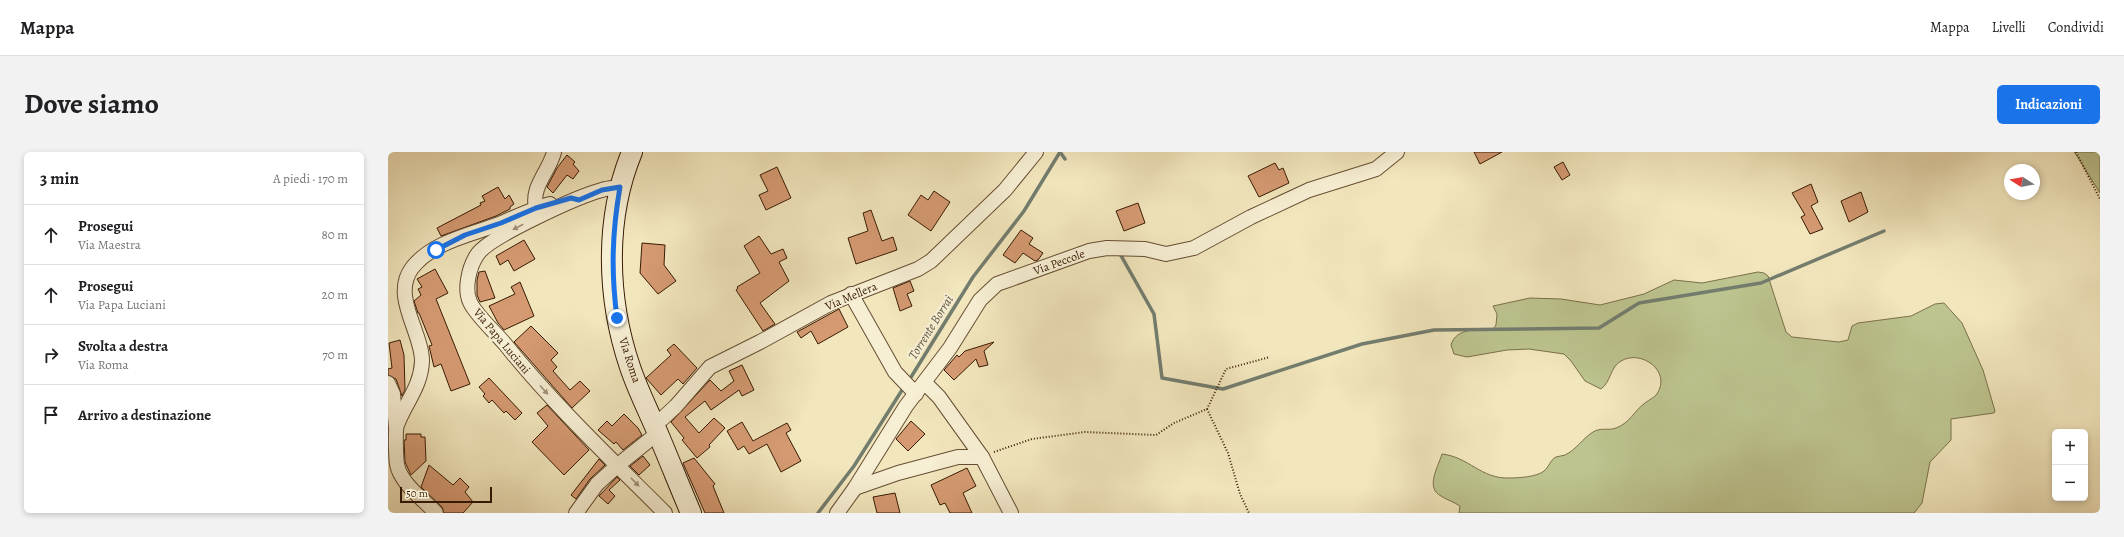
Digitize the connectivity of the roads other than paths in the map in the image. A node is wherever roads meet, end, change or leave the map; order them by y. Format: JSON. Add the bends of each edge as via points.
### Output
{"nodes":[{"id":1,"x":554,"y":152,"type":"edge"},
{"id":2,"x":632,"y":152,"type":"edge"},
{"id":3,"x":1036,"y":152,"type":"edge"},
{"id":4,"x":1397,"y":152,"type":"edge"},
{"id":5,"x":620,"y":187,"type":"junction"},
{"id":6,"x":579,"y":200,"type":"junction"},
{"id":7,"x":536,"y":208,"type":"junction"},
{"id":8,"x":851,"y":294,"type":"junction"},
{"id":9,"x":388,"y":383,"type":"edge"},
{"id":10,"x":916,"y":388,"type":"junction"},
{"id":11,"x":396,"y":427,"type":"junction"},
{"id":12,"x":656,"y":428,"type":"junction"},
{"id":13,"x":982,"y":457,"type":"junction"},
{"id":14,"x":618,"y":465,"type":"junction"},
{"id":15,"x":855,"y":488,"type":"junction"},
{"id":16,"x":436,"y":513,"type":"edge"},
{"id":17,"x":576,"y":513,"type":"edge"},
{"id":18,"x":665,"y":513,"type":"edge"},
{"id":19,"x":691,"y":513,"type":"edge"},
{"id":20,"x":837,"y":513,"type":"edge"},
{"id":21,"x":1010,"y":513,"type":"edge"}],
"edges":[{"from":1,"to":7,"type":"street","via":[[535,190]]},
{"from":2,"to":5,"type":"main road","name":"Via Roma"},
{"from":3,"to":8,"type":"street","name":"Via Mellera","via":[[1005,190],[931,261]]},
{"from":4,"to":10,"type":"street","name":"Via Peccole","via":[[1376,169],[1309,190],[1251,217],[1194,248],[1166,254],[1144,249],[1107,248],[1089,251],[997,284],[980,300]]},
{"from":5,"to":6,"type":"street","name":"Via Papa Luciani","via":[[602,190]]},
{"from":5,"to":12,"type":"main road","name":"Via Roma","via":[[612,261],[617,318],[631,368]]},
{"from":6,"to":7,"type":"street","via":[[571,198]]},
{"from":6,"to":14,"type":"street","name":"Via Papa Luciani","one_way":true,"via":[[503,235],[477,254],[470,269],[469,301],[516,360]]},
{"from":7,"to":11,"type":"street","via":[[458,237],[425,256],[411,270],[406,278],[406,299],[422,362],[416,390]]},
{"from":8,"to":10,"type":"street","via":[[894,372]]},
{"from":8,"to":12,"type":"street","name":"Via Mellera","via":[[710,367]]},
{"from":9,"to":11,"type":"street","via":[[393,394]]},
{"from":10,"to":13,"type":"street","via":[[939,397]]},
{"from":10,"to":15,"type":"street","name":"Via Peccole"},
{"from":11,"to":16,"type":"street","via":[[399,474]]},
{"from":12,"to":14,"type":"street","name":"Via Mellera"},
{"from":12,"to":19,"type":"main road","name":"Via Roma"},
{"from":13,"to":15,"type":"street","via":[[958,457]]},
{"from":13,"to":21,"type":"street"},
{"from":14,"to":17,"type":"street","name":"Via Mellera","via":[[597,484]]},
{"from":14,"to":18,"type":"street","name":"Via Papa Luciani","one_way":true},
{"from":15,"to":20,"type":"street","name":"Via Peccole"}]}
